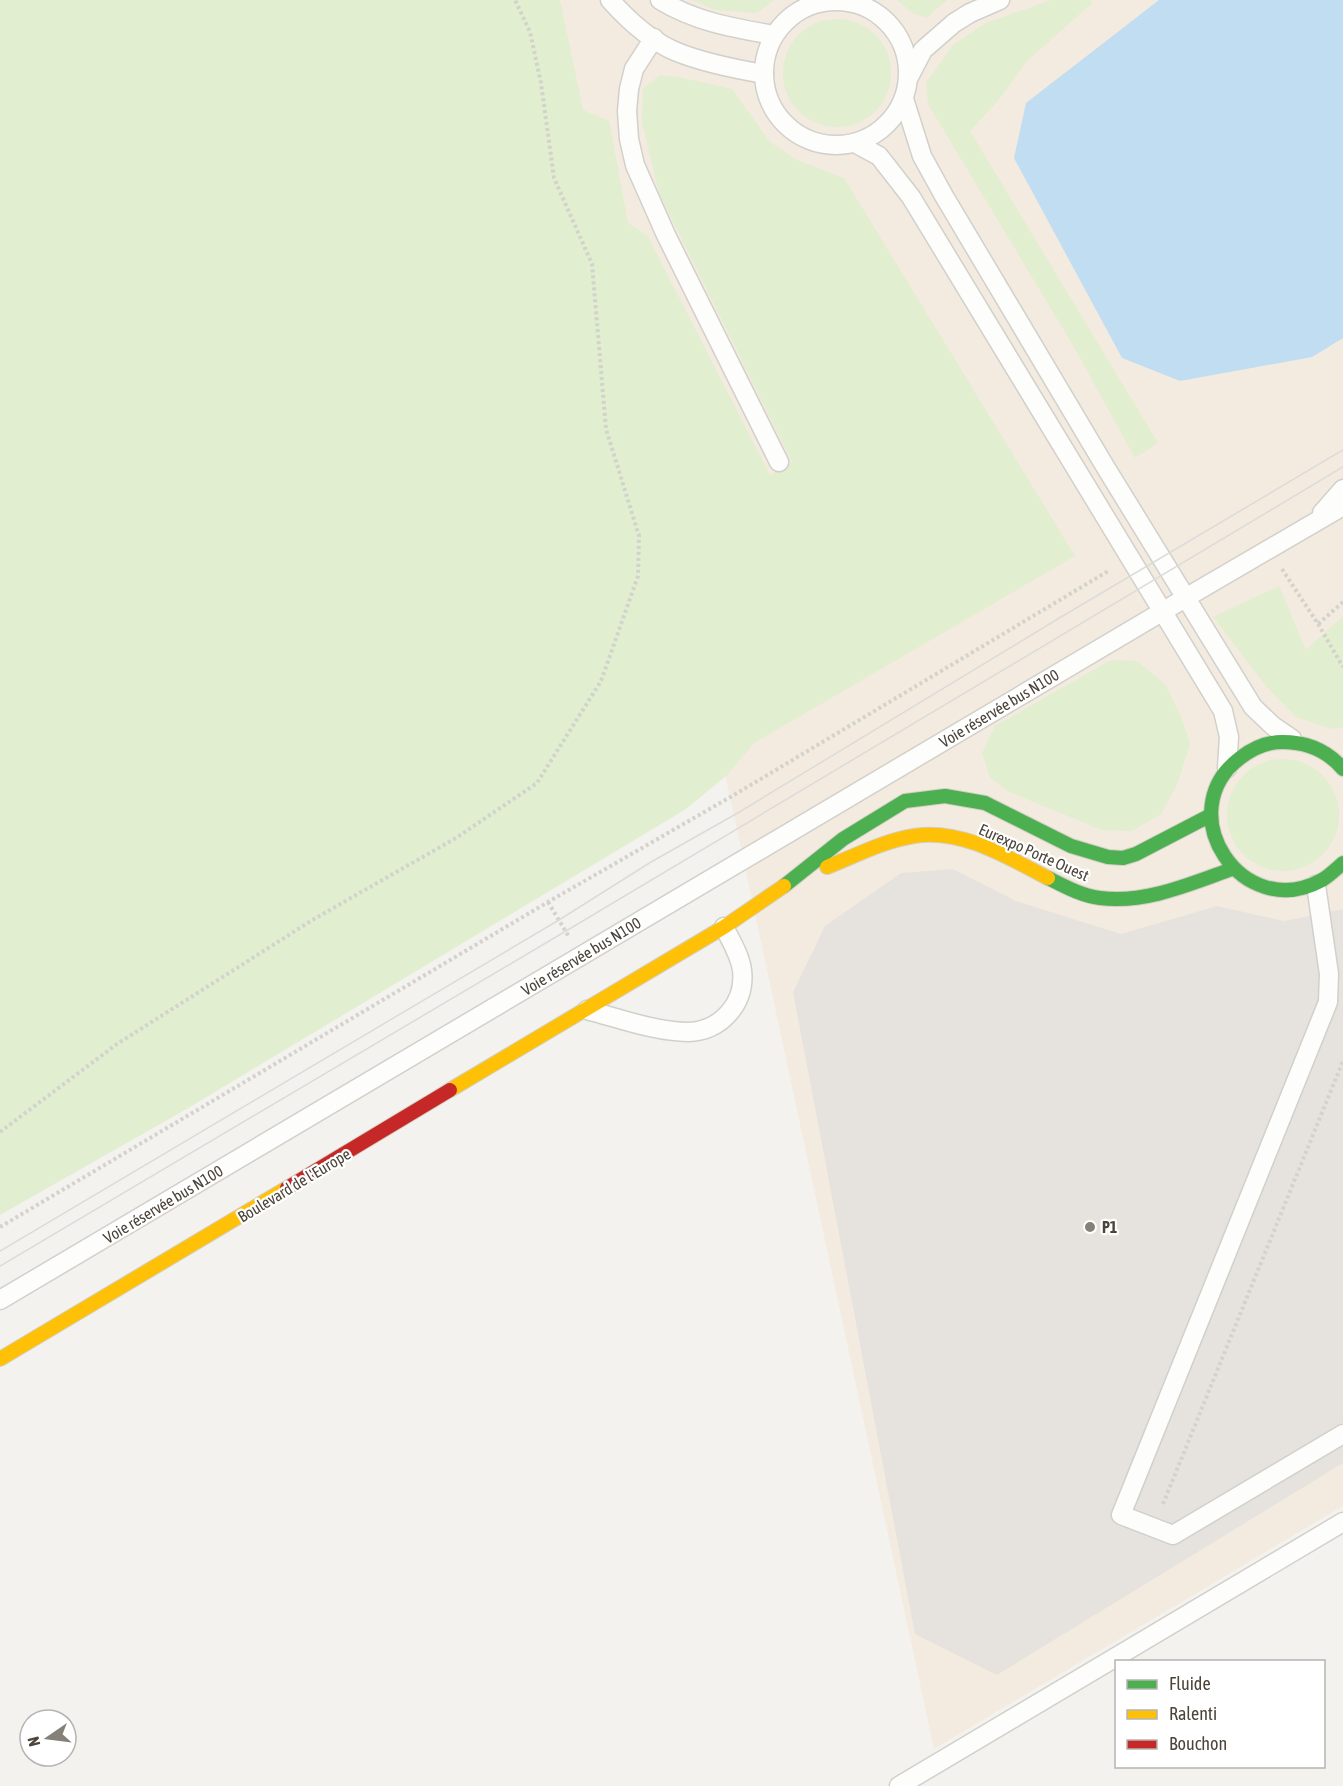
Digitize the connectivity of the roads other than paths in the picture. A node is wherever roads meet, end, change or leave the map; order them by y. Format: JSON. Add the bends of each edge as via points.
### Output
{"nodes":[{"id":1,"x":610,"y":0,"type":"edge"},
{"id":2,"x":660,"y":0,"type":"edge"},
{"id":3,"x":1000,"y":0,"type":"edge"},
{"id":4,"x":817,"y":2,"type":"edge"},
{"id":5,"x":774,"y":35,"type":"junction"},
{"id":6,"x":654,"y":38,"type":"junction"},
{"id":7,"x":764,"y":74,"type":"junction"},
{"id":8,"x":908,"y":79,"type":"junction"},
{"id":9,"x":904,"y":99,"type":"junction"},
{"id":10,"x":855,"y":143,"type":"junction"},
{"id":11,"x":779,"y":462,"type":"dead end"},
{"id":12,"x":1343,"y":489,"type":"edge"},
{"id":13,"x":1343,"y":506,"type":"edge"},
{"id":14,"x":1316,"y":522,"type":"junction"},
{"id":15,"x":1187,"y":597,"type":"junction"},
{"id":16,"x":1162,"y":611,"type":"junction"},
{"id":17,"x":1296,"y":741,"type":"junction"},
{"id":18,"x":1341,"y":763,"type":"edge"},
{"id":19,"x":1227,"y":768,"type":"junction"},
{"id":20,"x":1211,"y":815,"type":"junction"},
{"id":21,"x":1343,"y":863,"type":"edge"},
{"id":22,"x":1232,"y":869,"type":"junction"},
{"id":23,"x":792,"y":882,"type":"junction"},
{"id":24,"x":1316,"y":885,"type":"junction"},
{"id":25,"x":724,"y":927,"type":"junction"},
{"id":26,"x":587,"y":1010,"type":"junction"},
{"id":27,"x":0,"y":1300,"type":"edge"},
{"id":28,"x":0,"y":1359,"type":"edge"},
{"id":29,"x":1343,"y":1434,"type":"edge"},
{"id":30,"x":1343,"y":1522,"type":"edge"},
{"id":31,"x":899,"y":1786,"type":"edge"}],
"edges":[{"from":1,"to":6,"type":"lane"},
{"from":2,"to":5,"type":"lane","via":[[699,20]]},
{"from":3,"to":8,"type":"lane","via":[[954,23],[923,50]]},
{"from":4,"to":5,"type":"lane","via":[[800,10]]},
{"from":4,"to":8,"type":"lane","via":[[840,0],[862,5],[882,17],[897,35],[906,56]]},
{"from":5,"to":7,"type":"lane","via":[[766,54]]},
{"from":6,"to":7,"type":"lane","via":[[699,60]]},
{"from":6,"to":11,"type":"lane","via":[[634,69],[629,89],[629,139],[635,165]]},
{"from":7,"to":10,"type":"lane","via":[[767,96],[777,116],[793,131],[834,146]]},
{"from":8,"to":9,"type":"lane"},
{"from":9,"to":10,"type":"lane","via":[[884,127]]},
{"from":9,"to":15,"type":"lane","via":[[922,156],[944,196]]},
{"from":10,"to":16,"type":"lane","via":[[879,156],[911,197]]},
{"from":12,"to":14,"type":"lane"},
{"from":13,"to":14,"type":"lane","name":"Voie réservée bus N100"},
{"from":14,"to":15,"type":"lane","name":"Voie réservée bus N100"},
{"from":15,"to":16,"type":"lane","name":"Voie réservée bus N100"},
{"from":15,"to":17,"type":"lane","via":[[1253,707]]},
{"from":16,"to":19,"type":"lane","via":[[1223,711],[1229,737]]},
{"from":16,"to":27,"type":"lane","name":"Voie réservée bus N100"},
{"from":17,"to":18,"type":"street","via":[[1320,749]]},
{"from":17,"to":19,"type":"street","via":[[1270,742],[1247,752]]},
{"from":19,"to":20,"type":"street","via":[[1215,790]]},
{"from":20,"to":22,"type":"street","via":[[1220,853]]},
{"from":20,"to":23,"type":"street","name":"Eurexpo Porte Ouest","via":[[1123,858],[1071,846],[985,803],[945,796],[905,801],[843,839]]},
{"from":21,"to":24,"type":"street"},
{"from":22,"to":23,"type":"street","name":"Eurexpo Porte Ouest","via":[[1175,890],[1133,898],[1098,898],[977,844],[943,834],[902,837]]},
{"from":22,"to":24,"type":"street","via":[[1271,890],[1294,891]]},
{"from":23,"to":25,"type":"street","name":"Boulevard de l'Europe"},
{"from":24,"to":29,"type":"lane","via":[[1329,974],[1328,1002],[1121,1515],[1173,1535]]},
{"from":25,"to":26,"type":"street","name":"Boulevard de l'Europe"},
{"from":25,"to":26,"type":"lane","via":[[738,955],[742,984],[727,1017],[711,1027],[688,1032]]},
{"from":26,"to":28,"type":"street","name":"Boulevard de l'Europe"},
{"from":30,"to":31,"type":"lane"}]}
